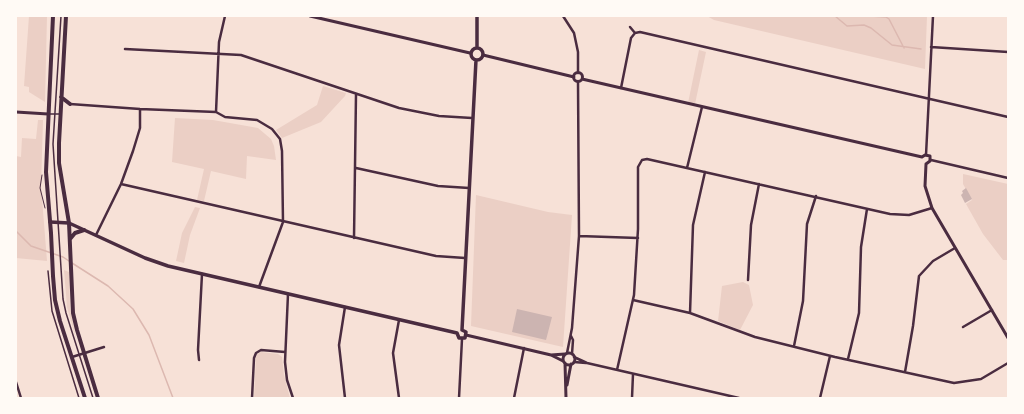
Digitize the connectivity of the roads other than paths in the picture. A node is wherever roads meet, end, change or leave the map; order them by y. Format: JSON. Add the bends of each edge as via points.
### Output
{"nodes":[{"id":1,"x":53,"y":16,"type":"edge"},
{"id":2,"x":61,"y":16,"type":"edge"},
{"id":3,"x":66,"y":16,"type":"edge"},
{"id":4,"x":225,"y":16,"type":"edge"},
{"id":5,"x":310,"y":16,"type":"edge"},
{"id":6,"x":477,"y":16,"type":"edge"},
{"id":7,"x":563,"y":16,"type":"edge"},
{"id":8,"x":933,"y":16,"type":"edge"},
{"id":9,"x":630,"y":27,"type":"dead end"},
{"id":10,"x":634,"y":33,"type":"junction"},
{"id":11,"x":477,"y":48,"type":"junction"},
{"id":12,"x":931,"y":48,"type":"junction"},
{"id":13,"x":125,"y":49,"type":"dead end"},
{"id":14,"x":1008,"y":52,"type":"edge"},
{"id":15,"x":470,"y":53,"type":"junction"},
{"id":16,"x":218,"y":54,"type":"junction"},
{"id":17,"x":483,"y":56,"type":"junction"},
{"id":18,"x":476,"y":60,"type":"junction"},
{"id":19,"x":578,"y":73,"type":"junction"},
{"id":20,"x":574,"y":77,"type":"junction"},
{"id":21,"x":582,"y":79,"type":"junction"},
{"id":22,"x":578,"y":82,"type":"junction"},
{"id":23,"x":621,"y":88,"type":"junction"},
{"id":24,"x":356,"y":94,"type":"junction"},
{"id":25,"x":61,"y":97,"type":"junction"},
{"id":26,"x":929,"y":99,"type":"junction"},
{"id":27,"x":70,"y":104,"type":"joint"},
{"id":28,"x":702,"y":107,"type":"junction"},
{"id":29,"x":140,"y":110,"type":"junction"},
{"id":30,"x":16,"y":112,"type":"edge"},
{"id":31,"x":216,"y":112,"type":"junction"},
{"id":32,"x":48,"y":114,"type":"junction"},
{"id":33,"x":54,"y":114,"type":"junction"},
{"id":34,"x":60,"y":114,"type":"junction"},
{"id":35,"x":1008,"y":116,"type":"edge"},
{"id":36,"x":472,"y":118,"type":"junction"},
{"id":37,"x":926,"y":155,"type":"junction"},
{"id":38,"x":922,"y":157,"type":"junction"},
{"id":39,"x":931,"y":160,"type":"junction"},
{"id":40,"x":926,"y":164,"type":"junction"},
{"id":41,"x":356,"y":168,"type":"junction"},
{"id":42,"x":687,"y":168,"type":"junction"},
{"id":43,"x":705,"y":172,"type":"junction"},
{"id":44,"x":1008,"y":178,"type":"edge"},
{"id":45,"x":121,"y":184,"type":"junction"},
{"id":46,"x":758,"y":184,"type":"junction"},
{"id":47,"x":469,"y":188,"type":"junction"},
{"id":48,"x":816,"y":196,"type":"junction"},
{"id":49,"x":932,"y":208,"type":"junction"},
{"id":50,"x":867,"y":210,"type":"junction"},
{"id":51,"x":59,"y":221,"type":"junction"},
{"id":52,"x":50,"y":222,"type":"junction"},
{"id":53,"x":283,"y":222,"type":"junction"},
{"id":54,"x":69,"y":223,"type":"junction"},
{"id":55,"x":84,"y":230,"type":"junction"},
{"id":56,"x":96,"y":235,"type":"junction"},
{"id":57,"x":579,"y":236,"type":"junction"},
{"id":58,"x":354,"y":238,"type":"junction"},
{"id":59,"x":638,"y":238,"type":"junction"},
{"id":60,"x":70,"y":239,"type":"junction"},
{"id":61,"x":955,"y":248,"type":"junction"},
{"id":62,"x":465,"y":258,"type":"junction"},
{"id":63,"x":48,"y":271,"type":"dead end"},
{"id":64,"x":202,"y":274,"type":"junction"},
{"id":65,"x":748,"y":280,"type":"dead end"},
{"id":66,"x":259,"y":287,"type":"junction"},
{"id":67,"x":288,"y":294,"type":"junction"},
{"id":68,"x":633,"y":300,"type":"junction"},
{"id":69,"x":345,"y":307,"type":"junction"},
{"id":70,"x":992,"y":310,"type":"junction"},
{"id":71,"x":690,"y":313,"type":"junction"},
{"id":72,"x":399,"y":319,"type":"junction"},
{"id":73,"x":963,"y":327,"type":"dead end"},
{"id":74,"x":462,"y":330,"type":"junction"},
{"id":75,"x":458,"y":333,"type":"junction"},
{"id":76,"x":466,"y":335,"type":"junction"},
{"id":77,"x":571,"y":335,"type":"junction"},
{"id":78,"x":1008,"y":338,"type":"edge"},
{"id":79,"x":462,"y":339,"type":"junction"},
{"id":80,"x":794,"y":346,"type":"junction"},
{"id":81,"x":104,"y":347,"type":"dead end"},
{"id":82,"x":524,"y":348,"type":"junction"},
{"id":83,"x":284,"y":352,"type":"junction"},
{"id":84,"x":82,"y":354,"type":"junction"},
{"id":85,"x":566,"y":354,"type":"junction"},
{"id":86,"x":551,"y":355,"type":"junction"},
{"id":87,"x":573,"y":355,"type":"junction"},
{"id":88,"x":830,"y":356,"type":"junction"},
{"id":89,"x":72,"y":357,"type":"junction"},
{"id":90,"x":848,"y":359,"type":"junction"},
{"id":91,"x":199,"y":360,"type":"dead end"},
{"id":92,"x":564,"y":362,"type":"junction"},
{"id":93,"x":572,"y":363,"type":"junction"},
{"id":94,"x":587,"y":363,"type":"junction"},
{"id":95,"x":1008,"y":363,"type":"edge"},
{"id":96,"x":617,"y":370,"type":"junction"},
{"id":97,"x":905,"y":372,"type":"junction"},
{"id":98,"x":634,"y":374,"type":"junction"},
{"id":99,"x":16,"y":382,"type":"edge"},
{"id":100,"x":567,"y":387,"type":"junction"},
{"id":101,"x":729,"y":397,"type":"edge"},
{"id":102,"x":21,"y":398,"type":"edge"},
{"id":103,"x":79,"y":398,"type":"edge"},
{"id":104,"x":85,"y":398,"type":"edge"},
{"id":105,"x":93,"y":398,"type":"edge"},
{"id":106,"x":98,"y":398,"type":"edge"},
{"id":107,"x":252,"y":398,"type":"edge"},
{"id":108,"x":293,"y":398,"type":"edge"},
{"id":109,"x":345,"y":398,"type":"edge"},
{"id":110,"x":399,"y":398,"type":"edge"},
{"id":111,"x":459,"y":398,"type":"edge"},
{"id":112,"x":514,"y":398,"type":"edge"},
{"id":113,"x":566,"y":398,"type":"edge"},
{"id":114,"x":632,"y":398,"type":"edge"},
{"id":115,"x":739,"y":398,"type":"edge"},
{"id":116,"x":820,"y":398,"type":"edge"}],
"edges":[{"from":1,"to":32,"type":"main road"},
{"from":2,"to":33,"type":"lane"},
{"from":3,"to":25,"type":"main road"},
{"from":4,"to":16,"type":"street"},
{"from":5,"to":15,"type":"street"},
{"from":6,"to":11,"type":"main road"},
{"from":7,"to":19,"type":"street","via":[[574,33],[578,52]]},
{"from":8,"to":12,"type":"street"},
{"from":9,"to":10,"type":"street"},
{"from":10,"to":23,"type":"street","via":[[630,40]]},
{"from":10,"to":26,"type":"street","via":[[642,32]]},
{"from":11,"to":15,"type":"main road"},
{"from":11,"to":17,"type":"main road"},
{"from":12,"to":14,"type":"street"},
{"from":12,"to":26,"type":"street"},
{"from":13,"to":16,"type":"street"},
{"from":15,"to":18,"type":"main road"},
{"from":16,"to":24,"type":"street","via":[[241,55]]},
{"from":16,"to":31,"type":"street"},
{"from":17,"to":18,"type":"main road"},
{"from":17,"to":20,"type":"street"},
{"from":18,"to":36,"type":"main road"},
{"from":19,"to":20,"type":"street"},
{"from":19,"to":21,"type":"street","via":[[582,75]]},
{"from":20,"to":22,"type":"street"},
{"from":21,"to":22,"type":"street"},
{"from":21,"to":23,"type":"street"},
{"from":22,"to":57,"type":"street"},
{"from":23,"to":28,"type":"street"},
{"from":24,"to":36,"type":"street","via":[[399,108],[439,116]]},
{"from":24,"to":41,"type":"street"},
{"from":25,"to":27,"type":"main road"},
{"from":25,"to":34,"type":"main road"},
{"from":26,"to":35,"type":"street"},
{"from":26,"to":37,"type":"street"},
{"from":27,"to":29,"type":"street"},
{"from":28,"to":38,"type":"street"},
{"from":28,"to":42,"type":"street"},
{"from":29,"to":31,"type":"street"},
{"from":29,"to":45,"type":"street","via":[[137,138]]},
{"from":30,"to":32,"type":"street"},
{"from":31,"to":53,"type":"street","via":[[226,117],[264,123],[280,139]]},
{"from":32,"to":33,"type":"lane"},
{"from":32,"to":52,"type":"main road","via":[[46,172]]},
{"from":33,"to":34,"type":"lane"},
{"from":33,"to":51,"type":"lane","via":[[54,164]]},
{"from":34,"to":54,"type":"main road","via":[[59,163]]},
{"from":36,"to":47,"type":"main road"},
{"from":37,"to":38,"type":"street"},
{"from":37,"to":39,"type":"street","via":[[930,156]]},
{"from":38,"to":40,"type":"street","via":[[922,162]]},
{"from":39,"to":40,"type":"street"},
{"from":39,"to":44,"type":"street"},
{"from":40,"to":49,"type":"street","via":[[925,186]]},
{"from":41,"to":47,"type":"street","via":[[438,186]]},
{"from":41,"to":58,"type":"street"},
{"from":42,"to":43,"type":"street"},
{"from":42,"to":59,"type":"street","via":[[647,159],[641,160],[638,167]]},
{"from":43,"to":46,"type":"street"},
{"from":43,"to":71,"type":"street","via":[[693,225]]},
{"from":45,"to":53,"type":"street"},
{"from":45,"to":56,"type":"street"},
{"from":46,"to":48,"type":"street"},
{"from":46,"to":65,"type":"street","via":[[751,225]]},
{"from":47,"to":62,"type":"main road"},
{"from":48,"to":50,"type":"street"},
{"from":48,"to":80,"type":"street","via":[[807,224],[803,301]]},
{"from":49,"to":50,"type":"street","via":[[901,216]]},
{"from":49,"to":61,"type":"street"},
{"from":50,"to":90,"type":"street","via":[[861,247],[859,313]]},
{"from":51,"to":52,"type":"main road"},
{"from":51,"to":54,"type":"main road"},
{"from":51,"to":84,"type":"lane","via":[[66,313]]},
{"from":52,"to":89,"type":"main road","via":[[57,306]]},
{"from":53,"to":58,"type":"street"},
{"from":53,"to":66,"type":"street"},
{"from":54,"to":55,"type":"main road"},
{"from":54,"to":60,"type":"main road"},
{"from":55,"to":56,"type":"main road"},
{"from":55,"to":60,"type":"main road","via":[[75,233]]},
{"from":56,"to":64,"type":"main road","via":[[158,263]]},
{"from":57,"to":59,"type":"street"},
{"from":57,"to":77,"type":"street"},
{"from":58,"to":62,"type":"street","via":[[436,256]]},
{"from":59,"to":68,"type":"street"},
{"from":60,"to":84,"type":"main road","via":[[73,313]]},
{"from":61,"to":70,"type":"street"},
{"from":61,"to":97,"type":"street","via":[[933,261],[919,276]]},
{"from":62,"to":74,"type":"main road"},
{"from":63,"to":103,"type":"lane","via":[[52,311]]},
{"from":64,"to":66,"type":"main road"},
{"from":64,"to":91,"type":"street"},
{"from":66,"to":67,"type":"main road"},
{"from":67,"to":69,"type":"main road"},
{"from":67,"to":83,"type":"street"},
{"from":68,"to":71,"type":"street"},
{"from":68,"to":96,"type":"street"},
{"from":69,"to":72,"type":"main road"},
{"from":69,"to":109,"type":"street","via":[[339,345]]},
{"from":70,"to":73,"type":"street"},
{"from":70,"to":78,"type":"street"},
{"from":71,"to":80,"type":"street","via":[[755,337]]},
{"from":72,"to":75,"type":"main road"},
{"from":72,"to":110,"type":"street","via":[[393,353]]},
{"from":74,"to":75,"type":"main road"},
{"from":74,"to":76,"type":"main road"},
{"from":75,"to":79,"type":"main road"},
{"from":76,"to":79,"type":"main road"},
{"from":76,"to":82,"type":"street"},
{"from":77,"to":85,"type":"street"},
{"from":77,"to":87,"type":"street"},
{"from":79,"to":111,"type":"street"},
{"from":80,"to":88,"type":"street"},
{"from":81,"to":84,"type":"street"},
{"from":82,"to":86,"type":"street"},
{"from":82,"to":112,"type":"street"},
{"from":83,"to":107,"type":"street","via":[[261,350],[256,353]]},
{"from":83,"to":108,"type":"street","via":[[286,374]]},
{"from":84,"to":89,"type":"street"},
{"from":84,"to":105,"type":"lane"},
{"from":84,"to":106,"type":"main road"},
{"from":85,"to":86,"type":"street"},
{"from":85,"to":87,"type":"street"},
{"from":85,"to":92,"type":"street"},
{"from":86,"to":92,"type":"street"},
{"from":87,"to":93,"type":"street"},
{"from":87,"to":94,"type":"street"},
{"from":88,"to":90,"type":"street"},
{"from":88,"to":116,"type":"street"},
{"from":89,"to":104,"type":"main road"},
{"from":90,"to":97,"type":"street"},
{"from":92,"to":93,"type":"street"},
{"from":92,"to":100,"type":"street"},
{"from":93,"to":94,"type":"street"},
{"from":93,"to":100,"type":"street"},
{"from":94,"to":96,"type":"street"},
{"from":95,"to":97,"type":"street","via":[[981,379],[961,383]]},
{"from":96,"to":98,"type":"street"},
{"from":98,"to":101,"type":"street"},
{"from":98,"to":114,"type":"street"},
{"from":99,"to":102,"type":"street"},
{"from":100,"to":113,"type":"street"},
{"from":101,"to":115,"type":"street"}]}
